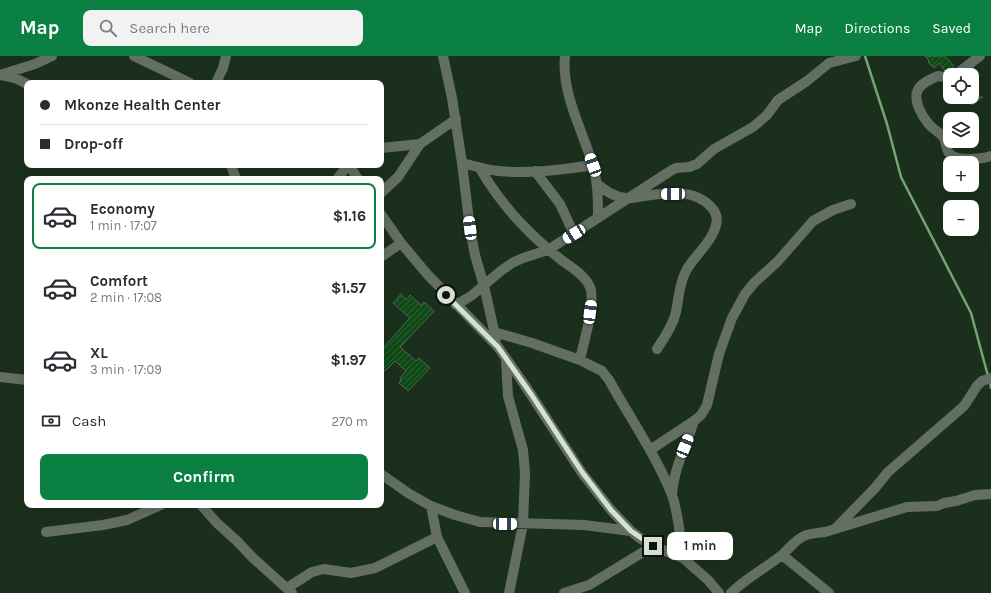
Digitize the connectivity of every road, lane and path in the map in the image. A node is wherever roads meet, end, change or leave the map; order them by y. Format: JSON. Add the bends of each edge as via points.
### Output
{"nodes":[{"id":1,"x":52,"y":56,"type":"edge"},
{"id":2,"x":134,"y":56,"type":"edge"},
{"id":3,"x":226,"y":56,"type":"edge"},
{"id":4,"x":444,"y":56,"type":"edge"},
{"id":5,"x":565,"y":56,"type":"edge"},
{"id":6,"x":856,"y":56,"type":"edge"},
{"id":7,"x":980,"y":56,"type":"edge"},
{"id":8,"x":964,"y":68,"type":"edge"},
{"id":9,"x":943,"y":77,"type":"edge"},
{"id":10,"x":184,"y":80,"type":"edge"},
{"id":11,"x":217,"y":80,"type":"edge"},
{"id":12,"x":24,"y":82,"type":"edge"},
{"id":13,"x":456,"y":119,"type":"junction"},
{"id":14,"x":420,"y":144,"type":"junction"},
{"id":15,"x":384,"y":148,"type":"edge"},
{"id":16,"x":991,"y":156,"type":"edge"},
{"id":17,"x":462,"y":163,"type":"junction"},
{"id":18,"x":593,"y":165,"type":"junction"},
{"id":19,"x":479,"y":167,"type":"junction"},
{"id":20,"x":347,"y":168,"type":"edge"},
{"id":21,"x":535,"y":171,"type":"junction"},
{"id":22,"x":340,"y":176,"type":"edge"},
{"id":23,"x":597,"y":184,"type":"junction"},
{"id":24,"x":384,"y":190,"type":"edge"},
{"id":25,"x":628,"y":199,"type":"junction"},
{"id":26,"x":851,"y":204,"type":"dead end"},
{"id":27,"x":384,"y":218,"type":"edge"},
{"id":28,"x":598,"y":218,"type":"junction"},
{"id":29,"x":574,"y":234,"type":"junction"},
{"id":30,"x":401,"y":243,"type":"junction"},
{"id":31,"x":548,"y":250,"type":"junction"},
{"id":32,"x":384,"y":255,"type":"edge"},
{"id":33,"x":484,"y":286,"type":"junction"},
{"id":34,"x":456,"y":305,"type":"junction"},
{"id":35,"x":494,"y":332,"type":"junction"},
{"id":36,"x":498,"y":347,"type":"junction"},
{"id":37,"x":657,"y":349,"type":"dead end"},
{"id":38,"x":506,"y":359,"type":"junction"},
{"id":39,"x":580,"y":360,"type":"junction"},
{"id":40,"x":0,"y":377,"type":"edge"},
{"id":41,"x":991,"y":378,"type":"edge"},
{"id":42,"x":24,"y":380,"type":"edge"},
{"id":43,"x":694,"y":421,"type":"junction"},
{"id":44,"x":650,"y":450,"type":"junction"},
{"id":45,"x":384,"y":476,"type":"edge"},
{"id":46,"x":991,"y":494,"type":"edge"},
{"id":47,"x":672,"y":495,"type":"junction"},
{"id":48,"x":431,"y":506,"type":"junction"},
{"id":49,"x":154,"y":508,"type":"edge"},
{"id":50,"x":204,"y":508,"type":"edge"},
{"id":51,"x":523,"y":524,"type":"junction"},
{"id":52,"x":835,"y":529,"type":"junction"},
{"id":53,"x":631,"y":531,"type":"junction"},
{"id":54,"x":46,"y":532,"type":"dead end"},
{"id":55,"x":437,"y":537,"type":"junction"},
{"id":56,"x":653,"y":546,"type":"junction"},
{"id":57,"x":782,"y":555,"type":"junction"},
{"id":58,"x":683,"y":558,"type":"junction"},
{"id":59,"x":289,"y":591,"type":"edge"},
{"id":60,"x":465,"y":593,"type":"edge"},
{"id":61,"x":509,"y":593,"type":"edge"},
{"id":62,"x":564,"y":593,"type":"edge"},
{"id":63,"x":718,"y":593,"type":"edge"},
{"id":64,"x":731,"y":593,"type":"edge"},
{"id":65,"x":829,"y":593,"type":"edge"}],
"edges":[{"from":1,"to":12,"type":"street","via":[[0,75]]},
{"from":2,"to":10,"type":"street"},
{"from":3,"to":11,"type":"street"},
{"from":4,"to":13,"type":"street"},
{"from":5,"to":18,"type":"street","via":[[564,74]]},
{"from":6,"to":25,"type":"street","via":[[829,63],[778,100],[767,115],[752,127],[714,149],[696,164],[672,170]]},
{"from":7,"to":8,"type":"street"},
{"from":9,"to":16,"type":"street","via":[[938,76],[916,92],[918,106],[928,123],[943,137],[949,153],[968,159]]},
{"from":13,"to":14,"type":"street"},
{"from":13,"to":17,"type":"street"},
{"from":14,"to":15,"type":"street"},
{"from":14,"to":24,"type":"street","via":[[398,177]]},
{"from":17,"to":19,"type":"street"},
{"from":17,"to":33,"type":"street","via":[[470,228]]},
{"from":18,"to":21,"type":"street","via":[[565,170]]},
{"from":18,"to":23,"type":"street"},
{"from":19,"to":21,"type":"street","via":[[498,171]]},
{"from":19,"to":31,"type":"street","via":[[507,210]]},
{"from":20,"to":22,"type":"street"},
{"from":21,"to":29,"type":"street","via":[[560,204]]},
{"from":23,"to":25,"type":"street","via":[[616,196]]},
{"from":23,"to":28,"type":"street"},
{"from":25,"to":28,"type":"street"},
{"from":25,"to":37,"type":"street","via":[[681,194],[696,197],[716,212],[714,232],[686,271],[680,286],[673,321]]},
{"from":26,"to":43,"type":"street","via":[[813,221],[745,294],[732,318],[719,354],[707,404]]},
{"from":27,"to":30,"type":"street"},
{"from":28,"to":29,"type":"street"},
{"from":29,"to":31,"type":"street"},
{"from":30,"to":32,"type":"street"},
{"from":30,"to":34,"type":"street"},
{"from":31,"to":33,"type":"street","via":[[512,263]]},
{"from":31,"to":39,"type":"street","via":[[585,279],[591,289],[588,324]]},
{"from":33,"to":34,"type":"street"},
{"from":33,"to":35,"type":"street"},
{"from":34,"to":36,"type":"street"},
{"from":35,"to":36,"type":"street"},
{"from":35,"to":39,"type":"street"},
{"from":36,"to":38,"type":"street"},
{"from":38,"to":51,"type":"street","via":[[508,396],[523,450]]},
{"from":38,"to":53,"type":"street","via":[[582,472]]},
{"from":39,"to":44,"type":"street","via":[[602,371]]},
{"from":40,"to":42,"type":"street"},
{"from":41,"to":52,"type":"street","via":[[982,381],[964,406],[888,472]]},
{"from":43,"to":44,"type":"street"},
{"from":43,"to":47,"type":"street","via":[[676,469]]},
{"from":44,"to":47,"type":"street"},
{"from":45,"to":48,"type":"street"},
{"from":46,"to":52,"type":"street","via":[[975,495],[938,506],[907,507]]},
{"from":47,"to":58,"type":"street"},
{"from":48,"to":51,"type":"street","via":[[480,522]]},
{"from":48,"to":55,"type":"street"},
{"from":49,"to":54,"type":"street","via":[[127,520]]},
{"from":50,"to":59,"type":"street","via":[[252,558]]},
{"from":51,"to":53,"type":"street","via":[[584,525]]},
{"from":51,"to":61,"type":"street"},
{"from":52,"to":57,"type":"street","via":[[804,536]]},
{"from":53,"to":56,"type":"street"},
{"from":55,"to":59,"type":"street","via":[[375,568],[351,573],[324,569],[312,572]]},
{"from":55,"to":60,"type":"street"},
{"from":56,"to":58,"type":"street"},
{"from":56,"to":62,"type":"street","via":[[589,585]]},
{"from":57,"to":64,"type":"street","via":[[750,576]]},
{"from":57,"to":65,"type":"street"},
{"from":58,"to":63,"type":"street","via":[[708,580]]}]}
